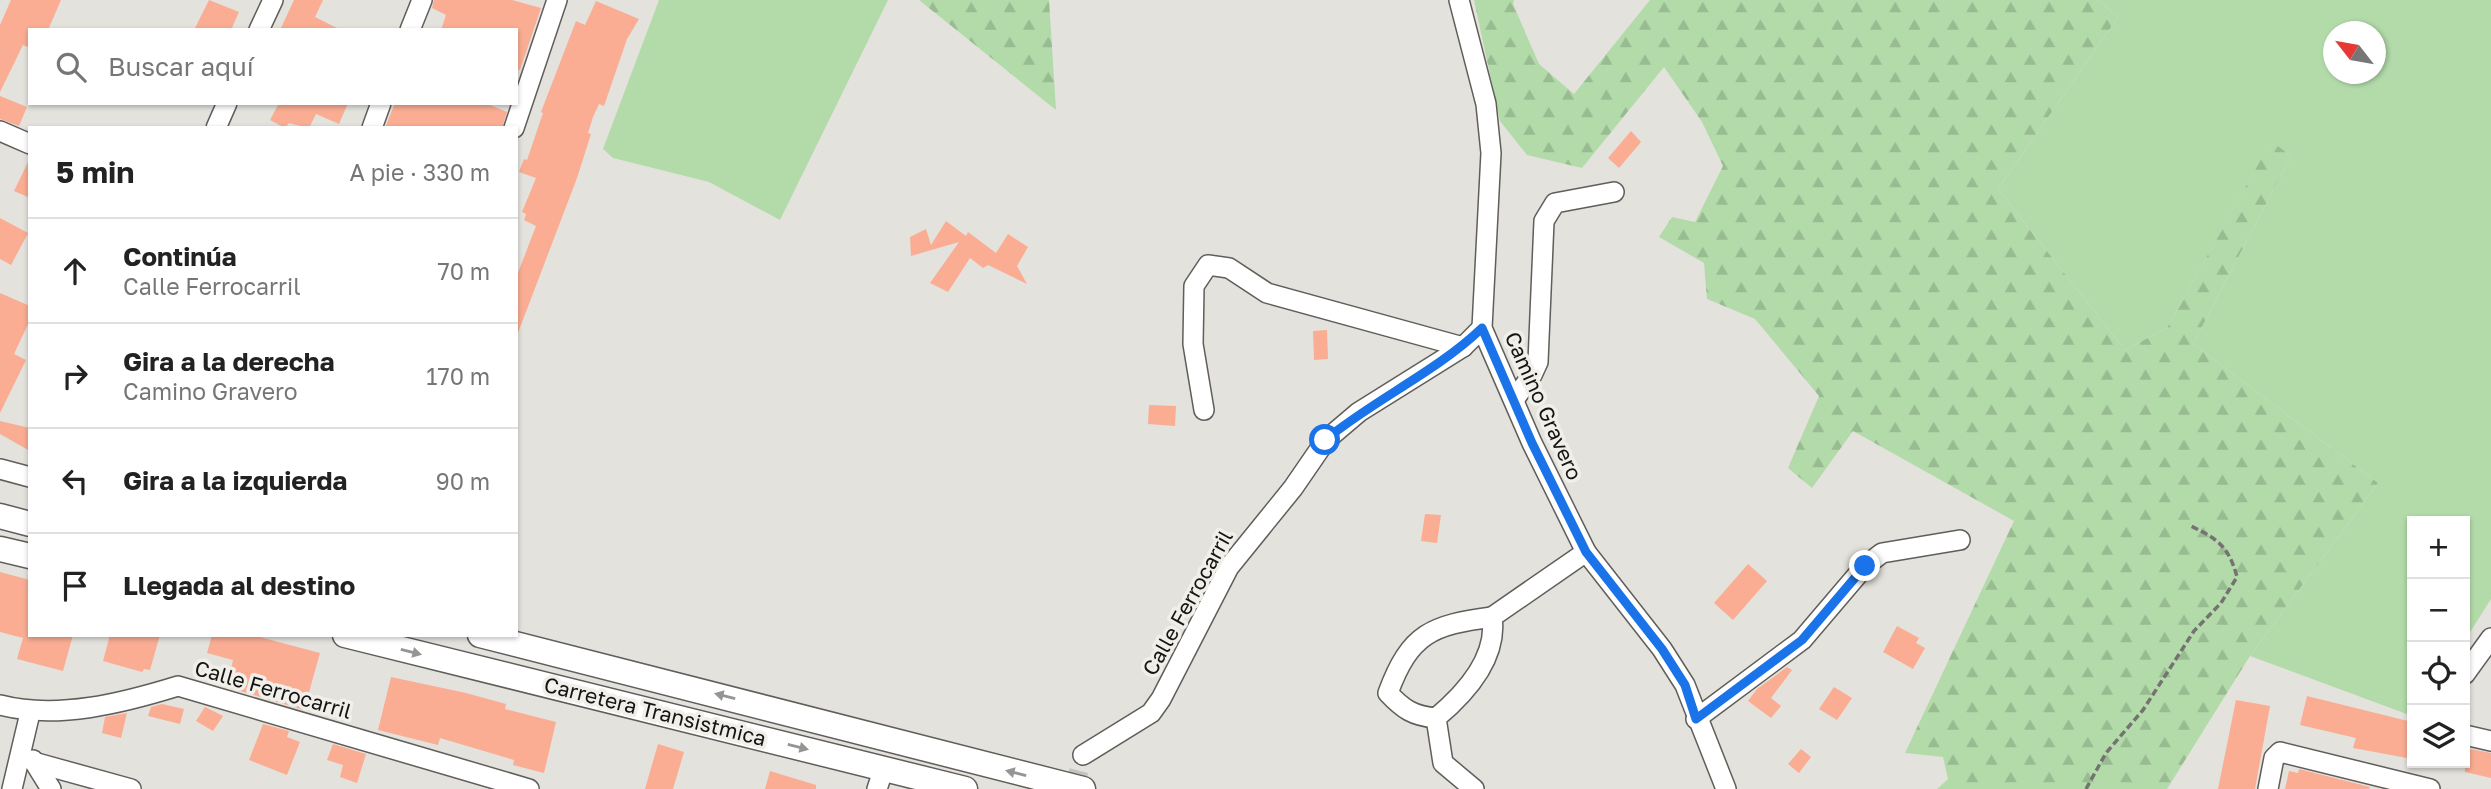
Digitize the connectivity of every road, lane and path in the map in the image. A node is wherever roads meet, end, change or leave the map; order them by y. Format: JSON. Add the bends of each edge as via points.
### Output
{"nodes":[{"id":1,"x":273,"y":0,"type":"edge"},
{"id":2,"x":422,"y":0,"type":"edge"},
{"id":3,"x":557,"y":0,"type":"edge"},
{"id":4,"x":1459,"y":0,"type":"edge"},
{"id":5,"x":260,"y":28,"type":"edge"},
{"id":6,"x":411,"y":28,"type":"edge"},
{"id":7,"x":226,"y":105,"type":"edge"},
{"id":8,"x":380,"y":105,"type":"edge"},
{"id":9,"x":217,"y":126,"type":"edge"},
{"id":10,"x":373,"y":126,"type":"edge"},
{"id":11,"x":515,"y":126,"type":"edge"},
{"id":12,"x":0,"y":131,"type":"edge"},
{"id":13,"x":28,"y":143,"type":"edge"},
{"id":14,"x":1614,"y":192,"type":"dead end"},
{"id":15,"x":1482,"y":328,"type":"junction"},
{"id":16,"x":1463,"y":346,"type":"junction"},
{"id":17,"x":1514,"y":400,"type":"junction"},
{"id":18,"x":1204,"y":410,"type":"dead end"},
{"id":19,"x":0,"y":469,"type":"edge"},
{"id":20,"x":28,"y":476,"type":"edge"},
{"id":21,"x":0,"y":516,"type":"edge"},
{"id":22,"x":28,"y":522,"type":"edge"},
{"id":23,"x":28,"y":524,"type":"edge"},
{"id":24,"x":2191,"y":526,"type":"dead end"},
{"id":25,"x":1960,"y":540,"type":"dead end"},
{"id":26,"x":1586,"y":552,"type":"junction"},
{"id":27,"x":16,"y":553,"type":"edge"},
{"id":28,"x":1492,"y":617,"type":"junction"},
{"id":29,"x":352,"y":637,"type":"edge"},
{"id":30,"x":488,"y":637,"type":"edge"},
{"id":31,"x":2491,"y":638,"type":"edge"},
{"id":32,"x":2470,"y":667,"type":"edge"},
{"id":33,"x":0,"y":705,"type":"edge"},
{"id":34,"x":30,"y":713,"type":"junction"},
{"id":35,"x":1436,"y":718,"type":"junction"},
{"id":36,"x":1696,"y":719,"type":"junction"},
{"id":37,"x":2470,"y":736,"type":"edge"},
{"id":38,"x":2491,"y":741,"type":"edge"},
{"id":39,"x":21,"y":750,"type":"junction"},
{"id":40,"x":1083,"y":755,"type":"tunnel mouth"},
{"id":41,"x":37,"y":763,"type":"junction"},
{"id":42,"x":881,"y":779,"type":"edge"},
{"id":43,"x":12,"y":789,"type":"edge"},
{"id":44,"x":51,"y":789,"type":"edge"},
{"id":45,"x":131,"y":789,"type":"edge"},
{"id":46,"x":529,"y":789,"type":"edge"},
{"id":47,"x":965,"y":789,"type":"edge"},
{"id":48,"x":1083,"y":789,"type":"edge"},
{"id":49,"x":1474,"y":789,"type":"edge"},
{"id":50,"x":1726,"y":789,"type":"edge"},
{"id":51,"x":2086,"y":789,"type":"edge"},
{"id":52,"x":2268,"y":789,"type":"edge"},
{"id":53,"x":2430,"y":789,"type":"edge"}],
"edges":[{"from":1,"to":5,"type":"street"},
{"from":2,"to":6,"type":"street"},
{"from":3,"to":11,"type":"street"},
{"from":4,"to":15,"type":"street","name":"Camino Gravero","via":[[1486,104],[1491,153]]},
{"from":7,"to":9,"type":"street"},
{"from":8,"to":10,"type":"street"},
{"from":12,"to":13,"type":"street"},
{"from":14,"to":17,"type":"street","via":[[1555,204],[1544,221],[1538,362]]},
{"from":15,"to":16,"type":"street","name":"Calle Ferrocarril"},
{"from":15,"to":17,"type":"street","name":"Camino Gravero"},
{"from":16,"to":18,"type":"street","via":[[1267,293],[1229,268],[1208,265],[1194,286],[1193,344]]},
{"from":16,"to":40,"type":"street","name":"Calle Ferrocarril","via":[[1325,440],[1229,567],[1151,713]]},
{"from":17,"to":26,"type":"street","name":"Camino Gravero"},
{"from":19,"to":20,"type":"street"},
{"from":21,"to":22,"type":"main road"},
{"from":23,"to":27,"type":"street"},
{"from":24,"to":51,"type":"path","via":[[2213,537],[2231,555],[2237,577],[2221,603],[2194,631],[2143,710],[2106,753]]},
{"from":25,"to":36,"type":"street","via":[[1882,553],[1865,566],[1802,640]]},
{"from":26,"to":28,"type":"street"},
{"from":26,"to":36,"type":"street","name":"Camino Gravero","via":[[1662,649],[1685,685]]},
{"from":28,"to":35,"type":"street","via":[[1495,636],[1483,666],[1457,701]]},
{"from":28,"to":35,"type":"street","via":[[1444,625],[1424,634],[1399,662],[1388,693],[1403,710]]},
{"from":29,"to":42,"type":"main road","name":"Carretera Transistmica","one_way":true},
{"from":48,"to":30,"type":"main road","name":"Carretera Transistmica","one_way":true},
{"from":31,"to":32,"type":"street"},
{"from":33,"to":34,"type":"street","name":"Calle Ferrocarril"},
{"from":34,"to":39,"type":"street"},
{"from":34,"to":46,"type":"street","name":"Calle Ferrocarril","via":[[130,701],[178,686]]},
{"from":35,"to":49,"type":"street","via":[[1443,763]]},
{"from":36,"to":50,"type":"street","name":"Camino Gravero"},
{"from":37,"to":38,"type":"street"},
{"from":39,"to":41,"type":"street"},
{"from":39,"to":43,"type":"street"},
{"from":41,"to":44,"type":"street"},
{"from":41,"to":45,"type":"street"},
{"from":42,"to":47,"type":"main road","name":"Carretera Transistmica"},
{"from":52,"to":53,"type":"street","via":[[2274,758],[2280,752]]}]}
